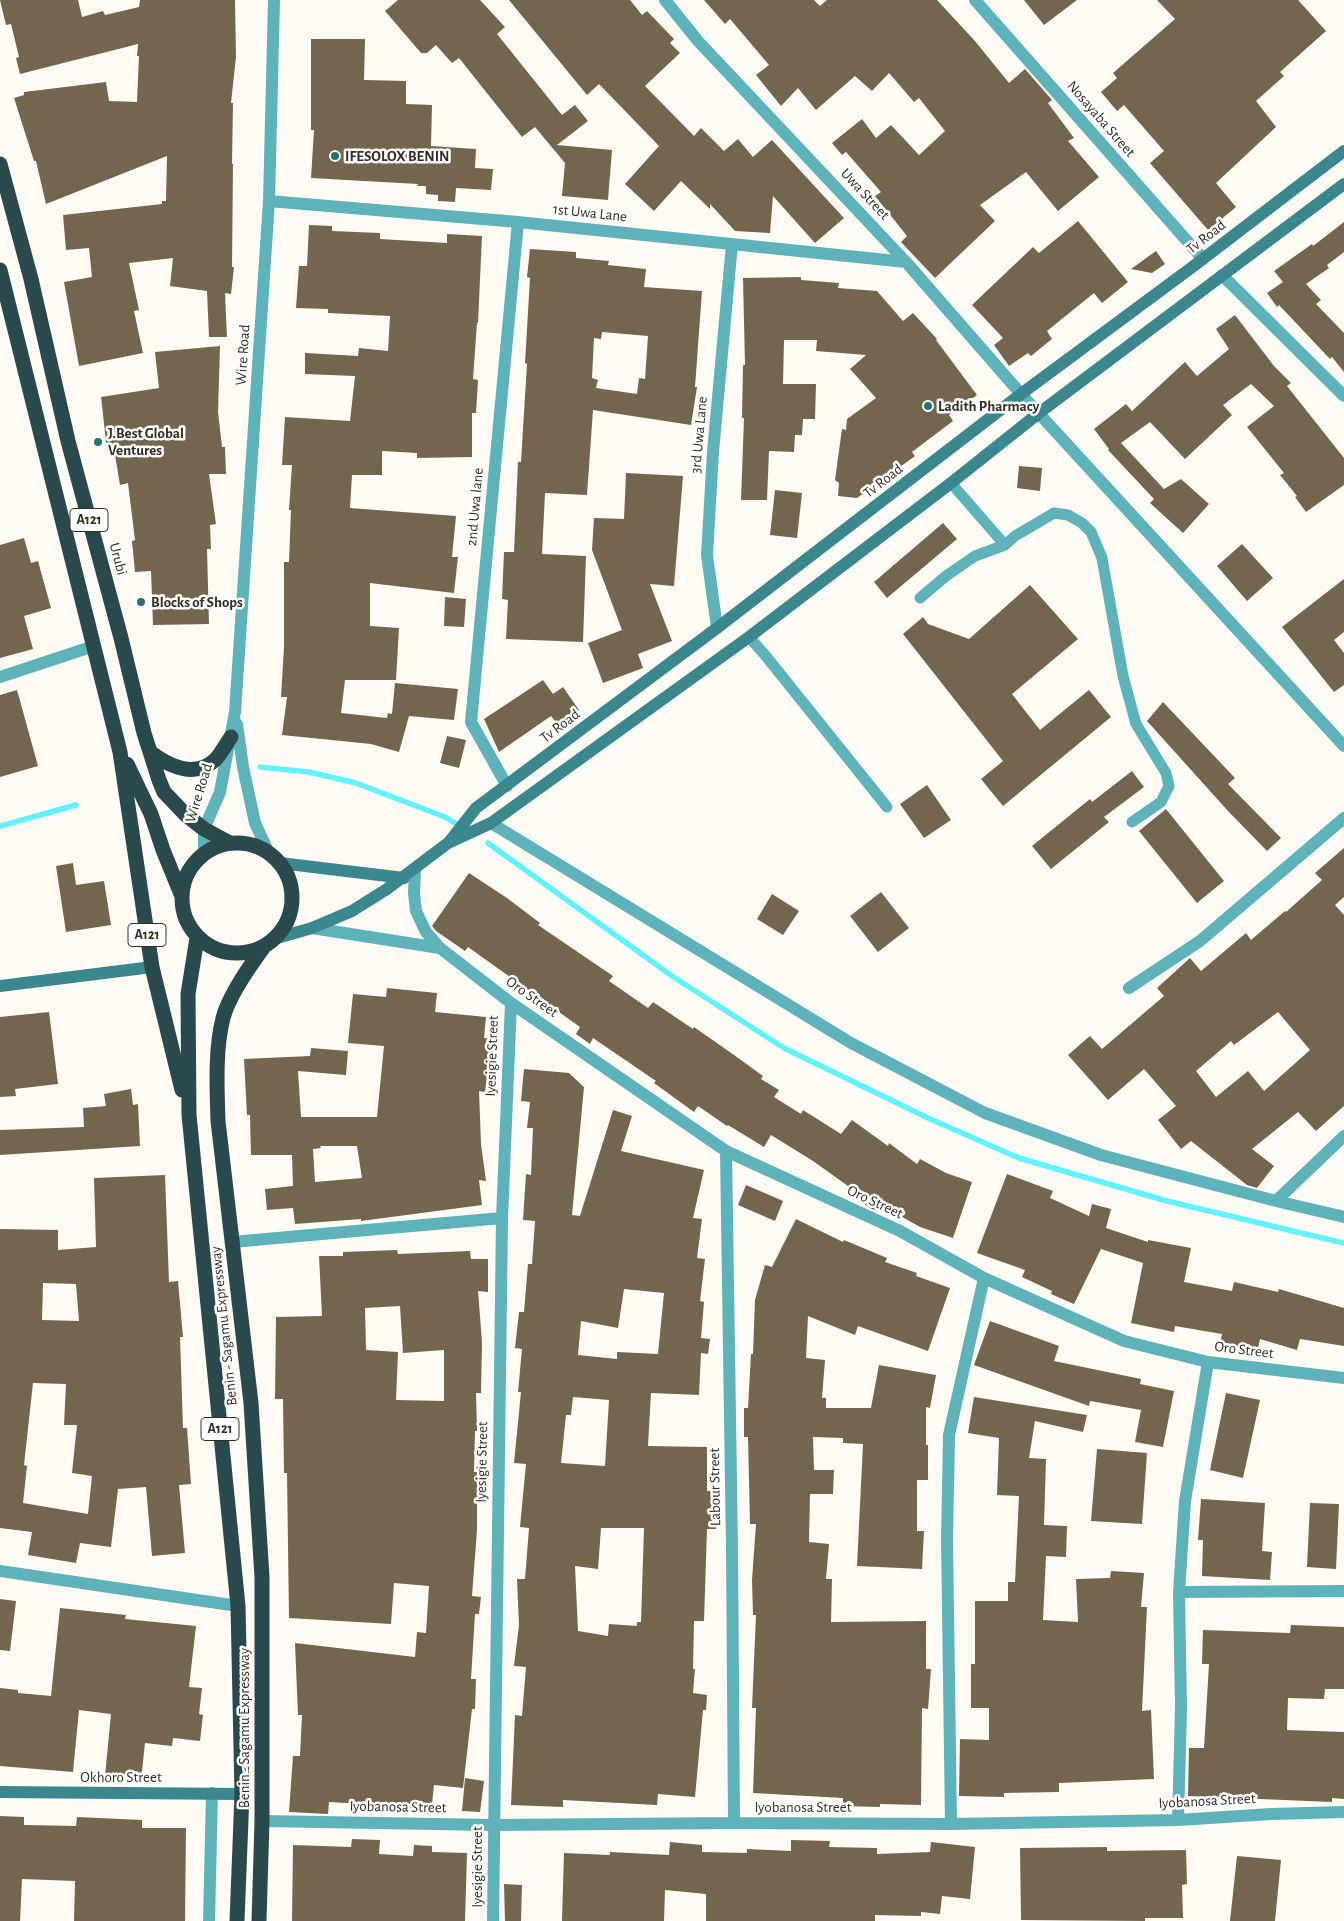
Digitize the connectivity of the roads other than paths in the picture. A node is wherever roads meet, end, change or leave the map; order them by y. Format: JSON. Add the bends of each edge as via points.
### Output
{"nodes":[{"id":1,"x":274,"y":0,"type":"edge"},
{"id":2,"x":665,"y":0,"type":"edge"},
{"id":3,"x":975,"y":0,"type":"edge"},
{"id":4,"x":1344,"y":152,"type":"edge"},
{"id":5,"x":0,"y":164,"type":"edge"},
{"id":6,"x":1344,"y":184,"type":"edge"},
{"id":7,"x":269,"y":201,"type":"junction"},
{"id":8,"x":518,"y":222,"type":"junction"},
{"id":9,"x":732,"y":244,"type":"junction"},
{"id":10,"x":1203,"y":259,"type":"junction"},
{"id":11,"x":906,"y":262,"type":"junction"},
{"id":12,"x":0,"y":270,"type":"edge"},
{"id":13,"x":1222,"y":275,"type":"junction"},
{"id":14,"x":1021,"y":394,"type":"junction"},
{"id":15,"x":1344,"y":396,"type":"edge"},
{"id":16,"x":1039,"y":413,"type":"junction"},
{"id":17,"x":951,"y":483,"type":"junction"},
{"id":18,"x":1006,"y":545,"type":"junction"},
{"id":19,"x":920,"y":598,"type":"dead end"},
{"id":20,"x":717,"y":628,"type":"junction"},
{"id":21,"x":749,"y":637,"type":"junction"},
{"id":22,"x":94,"y":646,"type":"junction"},
{"id":23,"x":0,"y":677,"type":"edge"},
{"id":24,"x":235,"y":712,"type":"junction"},
{"id":25,"x":231,"y":737,"type":"junction"},
{"id":26,"x":1344,"y":746,"type":"edge"},
{"id":27,"x":120,"y":752,"type":"junction"},
{"id":28,"x":150,"y":752,"type":"junction"},
{"id":29,"x":507,"y":786,"type":"junction"},
{"id":30,"x":887,"y":807,"type":"dead end"},
{"id":31,"x":1344,"y":818,"type":"edge"},
{"id":32,"x":1132,"y":822,"type":"dead end"},
{"id":33,"x":491,"y":823,"type":"junction"},
{"id":34,"x":204,"y":829,"type":"junction"},
{"id":35,"x":230,"y":843,"type":"junction"},
{"id":36,"x":448,"y":843,"type":"junction"},
{"id":37,"x":204,"y":854,"type":"junction"},
{"id":38,"x":274,"y":858,"type":"junction"},
{"id":39,"x":415,"y":869,"type":"junction"},
{"id":40,"x":404,"y":878,"type":"junction"},
{"id":41,"x":181,"y":894,"type":"junction"},
{"id":42,"x":312,"y":928,"type":"junction"},
{"id":43,"x":198,"y":938,"type":"junction"},
{"id":44,"x":277,"y":938,"type":"junction"},
{"id":45,"x":263,"y":948,"type":"junction"},
{"id":46,"x":440,"y":948,"type":"junction"},
{"id":47,"x":152,"y":967,"type":"junction"},
{"id":48,"x":0,"y":986,"type":"edge"},
{"id":49,"x":1129,"y":988,"type":"dead end"},
{"id":50,"x":511,"y":1003,"type":"junction"},
{"id":51,"x":189,"y":1115,"type":"junction"},
{"id":52,"x":1344,"y":1136,"type":"edge"},
{"id":53,"x":726,"y":1151,"type":"junction"},
{"id":54,"x":1276,"y":1201,"type":"junction"},
{"id":55,"x":1344,"y":1217,"type":"edge"},
{"id":56,"x":502,"y":1218,"type":"junction"},
{"id":57,"x":232,"y":1242,"type":"junction"},
{"id":58,"x":984,"y":1278,"type":"junction"},
{"id":59,"x":1208,"y":1362,"type":"junction"},
{"id":60,"x":1344,"y":1378,"type":"edge"},
{"id":61,"x":0,"y":1571,"type":"edge"},
{"id":62,"x":1344,"y":1590,"type":"edge"},
{"id":63,"x":1179,"y":1592,"type":"junction"},
{"id":64,"x":238,"y":1606,"type":"junction"},
{"id":65,"x":0,"y":1792,"type":"edge"},
{"id":66,"x":212,"y":1794,"type":"junction"},
{"id":67,"x":242,"y":1794,"type":"junction"},
{"id":68,"x":1344,"y":1812,"type":"edge"},
{"id":69,"x":1178,"y":1820,"type":"junction"},
{"id":70,"x":262,"y":1821,"type":"junction"},
{"id":71,"x":734,"y":1823,"type":"junction"},
{"id":72,"x":951,"y":1824,"type":"junction"},
{"id":73,"x":493,"y":1825,"type":"junction"},
{"id":74,"x":209,"y":1921,"type":"edge"},
{"id":75,"x":237,"y":1921,"type":"edge"},
{"id":76,"x":259,"y":1921,"type":"edge"},
{"id":77,"x":493,"y":1921,"type":"edge"}],
"edges":[{"from":1,"to":7,"type":"street","name":"Wire Road"},
{"from":2,"to":11,"type":"street","name":"Uwa Street","via":[[698,42]]},
{"from":3,"to":10,"type":"street","name":"Nosayaba Street"},
{"from":4,"to":10,"type":"street","name":"Tv Road"},
{"from":5,"to":28,"type":"highway","name":"Urubi","number":"A121","via":[[31,279],[68,441]]},
{"from":6,"to":13,"type":"street","name":"Tv Road"},
{"from":7,"to":8,"type":"street","name":"1st Uwa Lane"},
{"from":7,"to":24,"type":"street","name":"Wire Road"},
{"from":8,"to":9,"type":"street","name":"1st Uwa Lane"},
{"from":8,"to":29,"type":"street","name":"2nd Uwa lane","via":[[471,722]]},
{"from":9,"to":11,"type":"street","name":"1st Uwa Lane"},
{"from":9,"to":20,"type":"street","name":"3rd Uwa Lane","via":[[707,555]]},
{"from":10,"to":14,"type":"street","name":"Tv Road"},
{"from":11,"to":14,"type":"street","name":"Uwa Street"},
{"from":12,"to":22,"type":"highway","number":"A121"},
{"from":13,"to":15,"type":"street"},
{"from":13,"to":16,"type":"street","name":"Tv Road"},
{"from":14,"to":16,"type":"street","name":"Uwa Street"},
{"from":14,"to":20,"type":"street","name":"Tv Road"},
{"from":16,"to":17,"type":"street","name":"Tv Road"},
{"from":16,"to":26,"type":"street","name":"Uwa Street"},
{"from":17,"to":18,"type":"lane"},
{"from":17,"to":21,"type":"street","name":"Tv Road"},
{"from":18,"to":19,"type":"lane","via":[[975,556]]},
{"from":18,"to":32,"type":"lane","via":[[1054,513],[1068,515],[1091,532],[1102,558],[1123,676],[1136,724],[1166,773],[1169,786],[1161,802]]},
{"from":20,"to":29,"type":"street","name":"Tv Road"},
{"from":21,"to":30,"type":"lane"},
{"from":21,"to":33,"type":"street","name":"Tv Road"},
{"from":22,"to":23,"type":"street"},
{"from":22,"to":27,"type":"highway","number":"A121"},
{"from":24,"to":25,"type":"street","name":"Wire Road"},
{"from":24,"to":38,"type":"street","name":"Wire Road","via":[[255,823]]},
{"from":25,"to":28,"type":"highway","via":[[204,768],[177,768]]},
{"from":25,"to":34,"type":"street","name":"Wire Road","via":[[220,792]]},
{"from":27,"to":41,"type":"highway","number":"A121","via":[[151,814]]},
{"from":27,"to":47,"type":"highway","number":"A121"},
{"from":28,"to":34,"type":"highway","name":"Urubi","number":"A121","via":[[164,792]]},
{"from":29,"to":36,"type":"street","name":"Tv Road","via":[[476,808]]},
{"from":31,"to":49,"type":"street","via":[[1200,941]]},
{"from":33,"to":36,"type":"street","name":"Tv Road"},
{"from":33,"to":54,"type":"street","via":[[851,1044],[985,1113],[1101,1155]]},
{"from":34,"to":35,"type":"highway","name":"Urubi","number":"A121"},
{"from":34,"to":37,"type":"street","name":"Wire Road"},
{"from":35,"to":37,"type":"highway","number":"A121"},
{"from":35,"to":38,"type":"highway","number":"A121","via":[[257,847]]},
{"from":36,"to":39,"type":"street","name":"Tv Road"},
{"from":37,"to":41,"type":"highway","number":"A121","via":[[192,865]]},
{"from":38,"to":40,"type":"street"},
{"from":38,"to":44,"type":"highway","number":"A121","via":[[290,880],[293,901],[288,921]]},
{"from":39,"to":40,"type":"street","name":"Tv Road"},
{"from":39,"to":46,"type":"street","name":"Oro Street","via":[[416,911],[426,932]]},
{"from":40,"to":42,"type":"street","name":"Tv Road","via":[[352,911]]},
{"from":41,"to":43,"type":"highway","number":"A121","via":[[182,910]]},
{"from":42,"to":44,"type":"street","name":"Tv Road"},
{"from":42,"to":46,"type":"street","name":"Oro Street"},
{"from":43,"to":45,"type":"highway","number":"A121","via":[[212,948],[228,953],[246,953]]},
{"from":43,"to":51,"type":"highway","number":"A121","via":[[188,994]]},
{"from":44,"to":45,"type":"highway","number":"A121"},
{"from":45,"to":57,"type":"highway","name":"Benin - Sagamu Expressway","number":"A121","via":[[240,980],[223,1017],[221,1035],[217,1076],[218,1121]]},
{"from":46,"to":50,"type":"street","name":"Oro Street"},
{"from":47,"to":48,"type":"street"},
{"from":47,"to":51,"type":"highway","number":"A121"},
{"from":50,"to":53,"type":"street","name":"Oro Street"},
{"from":50,"to":56,"type":"street","name":"Iyesigie Street"},
{"from":51,"to":64,"type":"highway","number":"A121"},
{"from":52,"to":54,"type":"street"},
{"from":53,"to":58,"type":"street","name":"Oro Street","via":[[900,1231]]},
{"from":53,"to":71,"type":"street","name":"Labour Street"},
{"from":54,"to":55,"type":"street"},
{"from":56,"to":57,"type":"street"},
{"from":56,"to":73,"type":"street","name":"Iyesigie Street"},
{"from":57,"to":70,"type":"highway","name":"Benin - Sagamu Expressway","number":"A121","via":[[251,1403],[262,1577]]},
{"from":58,"to":59,"type":"street","name":"Oro Street","via":[[1124,1342]]},
{"from":58,"to":72,"type":"street","via":[[949,1436],[947,1539]]},
{"from":59,"to":60,"type":"street","name":"Oro Street"},
{"from":59,"to":63,"type":"street","via":[[1185,1501]]},
{"from":61,"to":64,"type":"street"},
{"from":62,"to":63,"type":"street"},
{"from":63,"to":69,"type":"street","via":[[1181,1708]]},
{"from":64,"to":67,"type":"highway","number":"A121"},
{"from":65,"to":66,"type":"street","name":"Okhoro Street"},
{"from":66,"to":67,"type":"street","name":"Okhoro Street"},
{"from":66,"to":74,"type":"street"},
{"from":67,"to":75,"type":"highway","number":"A121"},
{"from":68,"to":69,"type":"street","name":"Iyobanosa Street"},
{"from":69,"to":72,"type":"street","name":"Iyobanosa Street"},
{"from":70,"to":73,"type":"street","name":"Iyobanosa Street"},
{"from":70,"to":76,"type":"highway","name":"Benin - Sagamu Expressway","number":"A121"},
{"from":71,"to":72,"type":"street","name":"Iyobanosa Street"},
{"from":71,"to":73,"type":"street","name":"Iyobanosa Street"},
{"from":73,"to":77,"type":"street","name":"Iyesigie Street"}]}
